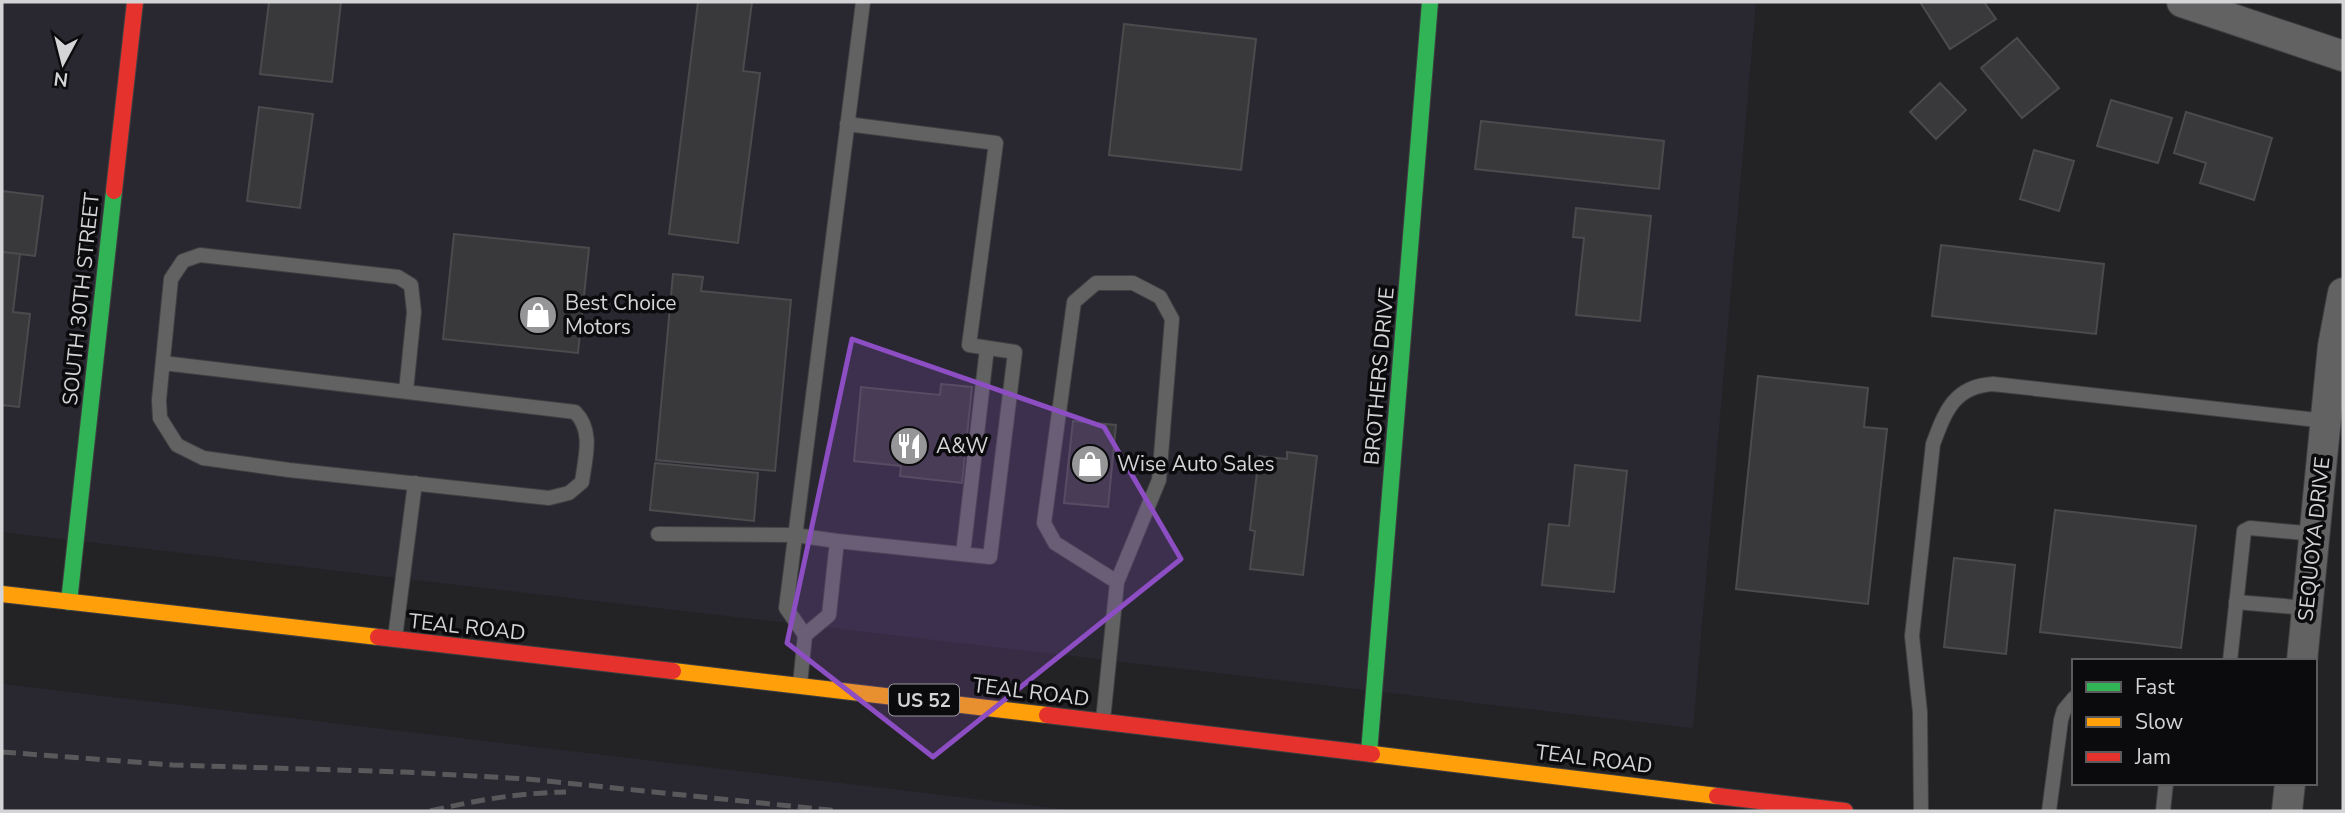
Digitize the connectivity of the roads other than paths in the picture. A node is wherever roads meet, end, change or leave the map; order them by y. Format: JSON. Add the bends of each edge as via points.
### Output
{"nodes":[{"id":1,"x":135,"y":2,"type":"edge"},
{"id":2,"x":863,"y":2,"type":"edge"},
{"id":3,"x":1430,"y":2,"type":"edge"},
{"id":4,"x":2182,"y":2,"type":"edge"},
{"id":5,"x":2343,"y":56,"type":"edge"},
{"id":6,"x":847,"y":124,"type":"junction"},
{"id":7,"x":2343,"y":293,"type":"edge"},
{"id":8,"x":2338,"y":346,"type":"edge"},
{"id":9,"x":987,"y":348,"type":"junction"},
{"id":10,"x":163,"y":363,"type":"junction"},
{"id":11,"x":406,"y":391,"type":"junction"},
{"id":12,"x":2326,"y":421,"type":"junction"},
{"id":13,"x":415,"y":483,"type":"junction"},
{"id":14,"x":658,"y":534,"type":"dead end"},
{"id":15,"x":2315,"y":534,"type":"junction"},
{"id":16,"x":795,"y":535,"type":"junction"},
{"id":17,"x":837,"y":541,"type":"junction"},
{"id":18,"x":962,"y":554,"type":"junction"},
{"id":19,"x":1117,"y":582,"type":"junction"},
{"id":20,"x":2,"y":594,"type":"edge"},
{"id":21,"x":69,"y":602,"type":"junction"},
{"id":22,"x":2236,"y":602,"type":"junction"},
{"id":23,"x":2307,"y":608,"type":"junction"},
{"id":24,"x":805,"y":635,"type":"junction"},
{"id":25,"x":395,"y":640,"type":"junction"},
{"id":26,"x":2230,"y":659,"type":"edge"},
{"id":27,"x":2302,"y":659,"type":"edge"},
{"id":28,"x":800,"y":685,"type":"junction"},
{"id":29,"x":2072,"y":700,"type":"edge"},
{"id":30,"x":1103,"y":722,"type":"junction"},
{"id":31,"x":1369,"y":753,"type":"junction"},
{"id":32,"x":2166,"y":785,"type":"edge"},
{"id":33,"x":2290,"y":785,"type":"edge"},
{"id":34,"x":1846,"y":811,"type":"edge"},
{"id":35,"x":1921,"y":811,"type":"edge"},
{"id":36,"x":2049,"y":811,"type":"edge"},
{"id":37,"x":2163,"y":811,"type":"edge"},
{"id":38,"x":2287,"y":811,"type":"edge"}],
"edges":[{"from":1,"to":21,"type":"main road","name":"SOUTH 30TH STREET"},
{"from":2,"to":6,"type":"lane"},
{"from":3,"to":31,"type":"main road","name":"BROTHERS DRIVE"},
{"from":4,"to":5,"type":"street"},
{"from":6,"to":9,"type":"lane","via":[[996,144],[969,345]]},
{"from":6,"to":16,"type":"lane"},
{"from":7,"to":8,"type":"street","name":"SEQUOYA DRIVE"},
{"from":8,"to":12,"type":"street","name":"SEQUOYA DRIVE"},
{"from":9,"to":18,"type":"lane"},
{"from":9,"to":18,"type":"lane","via":[[1014,352],[990,557]]},
{"from":10,"to":11,"type":"lane"},
{"from":10,"to":11,"type":"lane","via":[[172,278],[183,261],[200,255],[398,277],[411,285],[414,312]]},
{"from":10,"to":13,"type":"lane","via":[[160,418],[177,445],[203,458]]},
{"from":11,"to":13,"type":"lane","via":[[575,412],[588,437],[582,482],[569,493],[549,498]]},
{"from":12,"to":15,"type":"street","name":"SEQUOYA DRIVE"},
{"from":12,"to":35,"type":"lane","via":[[1993,384],[1976,385],[1958,395],[1933,444],[1912,636],[1920,712]]},
{"from":13,"to":25,"type":"lane"},
{"from":14,"to":16,"type":"lane"},
{"from":15,"to":22,"type":"lane","via":[[2245,530]]},
{"from":15,"to":23,"type":"street","name":"SEQUOYA DRIVE"},
{"from":16,"to":17,"type":"lane"},
{"from":16,"to":24,"type":"lane","via":[[786,608]]},
{"from":17,"to":18,"type":"lane"},
{"from":17,"to":24,"type":"lane","via":[[829,615]]},
{"from":19,"to":19,"type":"lane","via":[[1159,480],[1172,319],[1160,297],[1133,283],[1096,283],[1074,302],[1044,523],[1055,543]]},
{"from":19,"to":30,"type":"lane"},
{"from":20,"to":21,"type":"main road","name":"TEAL ROAD","number":"US 52"},
{"from":21,"to":25,"type":"main road","name":"TEAL ROAD","number":"US 52"},
{"from":22,"to":23,"type":"lane"},
{"from":22,"to":26,"type":"lane"},
{"from":23,"to":27,"type":"street","name":"SEQUOYA DRIVE"},
{"from":24,"to":28,"type":"lane"},
{"from":25,"to":28,"type":"main road","name":"TEAL ROAD","number":"US 52"},
{"from":28,"to":30,"type":"main road","name":"TEAL ROAD","number":"US 52"},
{"from":29,"to":36,"type":"lane","via":[[2060,720]]},
{"from":30,"to":31,"type":"main road","name":"TEAL ROAD","number":"US 52"},
{"from":31,"to":34,"type":"main road","name":"TEAL ROAD","number":"US 52"},
{"from":32,"to":37,"type":"lane"},
{"from":33,"to":38,"type":"street"}]}
